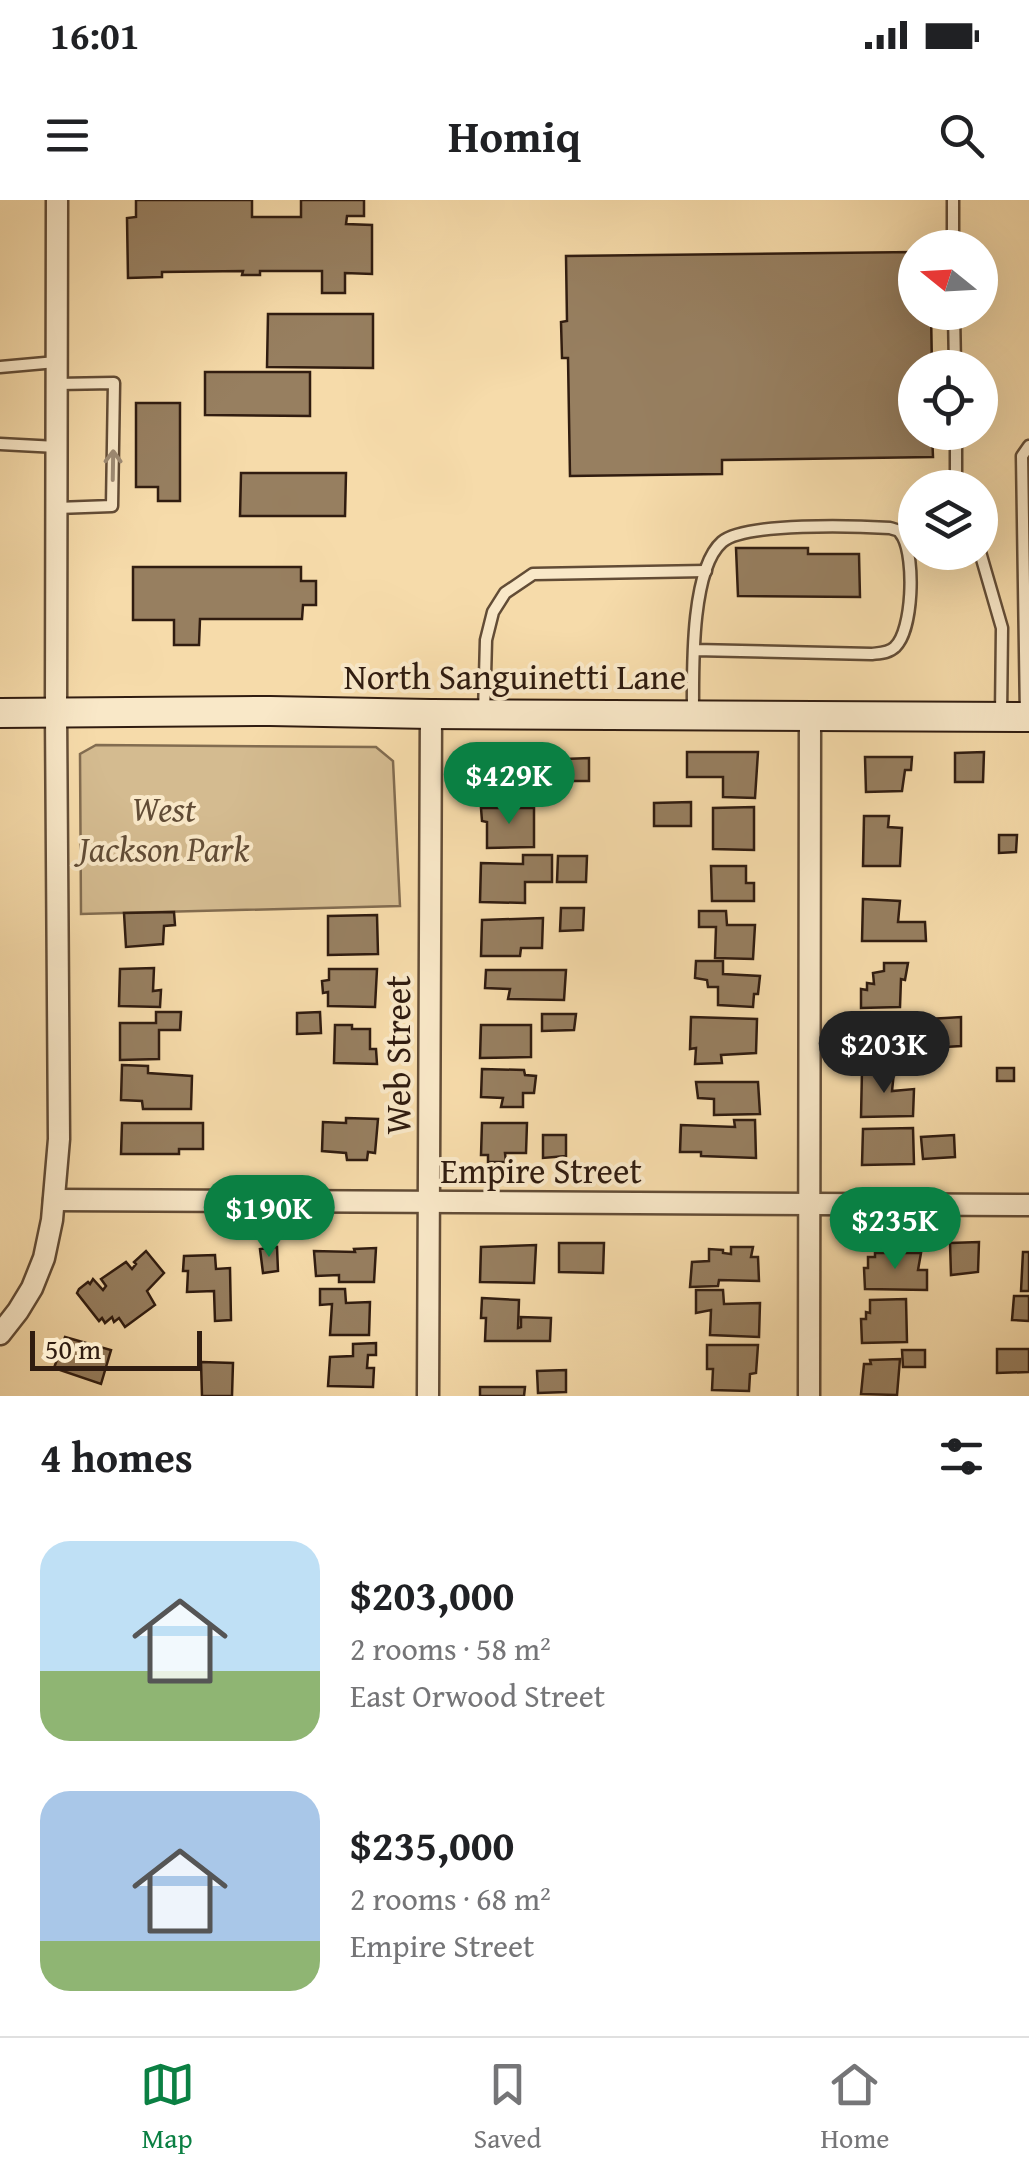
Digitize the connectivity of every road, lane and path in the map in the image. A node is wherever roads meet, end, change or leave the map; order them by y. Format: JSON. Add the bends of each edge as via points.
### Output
{"nodes":[{"id":1,"x":57,"y":200,"type":"edge"},
{"id":2,"x":953,"y":200,"type":"edge"},
{"id":3,"x":954,"y":230,"type":"edge"},
{"id":4,"x":57,"y":362,"type":"junction"},
{"id":5,"x":0,"y":367,"type":"edge"},
{"id":6,"x":57,"y":384,"type":"junction"},
{"id":7,"x":0,"y":444,"type":"edge"},
{"id":8,"x":1029,"y":446,"type":"edge"},
{"id":9,"x":57,"y":447,"type":"junction"},
{"id":10,"x":56,"y":508,"type":"junction"},
{"id":11,"x":985,"y":570,"type":"edge"},
{"id":12,"x":706,"y":571,"type":"junction"},
{"id":13,"x":695,"y":650,"type":"junction"},
{"id":14,"x":0,"y":713,"type":"edge"},
{"id":15,"x":56,"y":714,"type":"junction"},
{"id":16,"x":431,"y":714,"type":"junction"},
{"id":17,"x":484,"y":714,"type":"junction"},
{"id":18,"x":693,"y":715,"type":"junction"},
{"id":19,"x":810,"y":716,"type":"junction"},
{"id":20,"x":1019,"y":716,"type":"edge"},
{"id":21,"x":54,"y":1200,"type":"junction"},
{"id":22,"x":428,"y":1202,"type":"junction"},
{"id":23,"x":810,"y":1204,"type":"junction"},
{"id":24,"x":1029,"y":1204,"type":"edge"},
{"id":25,"x":0,"y":1334,"type":"edge"},
{"id":26,"x":428,"y":1396,"type":"edge"},
{"id":27,"x":809,"y":1396,"type":"edge"}],
"edges":[{"from":1,"to":4,"type":"street"},
{"from":2,"to":3,"type":"lane"},
{"from":4,"to":5,"type":"lane"},
{"from":4,"to":6,"type":"street"},
{"from":6,"to":9,"type":"street"},
{"from":10,"to":6,"type":"lane","one_way":true,"via":[[112,506],[114,383]]},
{"from":7,"to":9,"type":"lane"},
{"from":8,"to":20,"type":"lane","via":[[1022,456]]},
{"from":9,"to":10,"type":"street"},
{"from":10,"to":15,"type":"street"},
{"from":11,"to":20,"type":"lane"},
{"from":12,"to":13,"type":"lane"},
{"from":12,"to":13,"type":"lane","via":[[724,540],[748,532],[890,528],[906,545],[910,609],[894,649],[884,653]]},
{"from":12,"to":17,"type":"lane","via":[[533,574],[505,593],[493,612]]},
{"from":13,"to":18,"type":"lane"},
{"from":14,"to":15,"type":"street","name":"North Sanguinetti Lane"},
{"from":15,"to":16,"type":"street","name":"North Sanguinetti Lane"},
{"from":15,"to":21,"type":"street"},
{"from":16,"to":17,"type":"street","name":"North Sanguinetti Lane"},
{"from":16,"to":22,"type":"street","name":"Web Street"},
{"from":17,"to":18,"type":"street","name":"North Sanguinetti Lane"},
{"from":18,"to":19,"type":"street","name":"North Sanguinetti Lane"},
{"from":19,"to":20,"type":"street","name":"North Sanguinetti Lane"},
{"from":19,"to":23,"type":"street"},
{"from":21,"to":22,"type":"street","name":"Empire Street"},
{"from":21,"to":25,"type":"street","via":[[44,1258]]},
{"from":22,"to":23,"type":"street","name":"Empire Street"},
{"from":22,"to":26,"type":"street","name":"Web Street"},
{"from":23,"to":24,"type":"street","name":"Empire Street"},
{"from":23,"to":27,"type":"street"}]}
